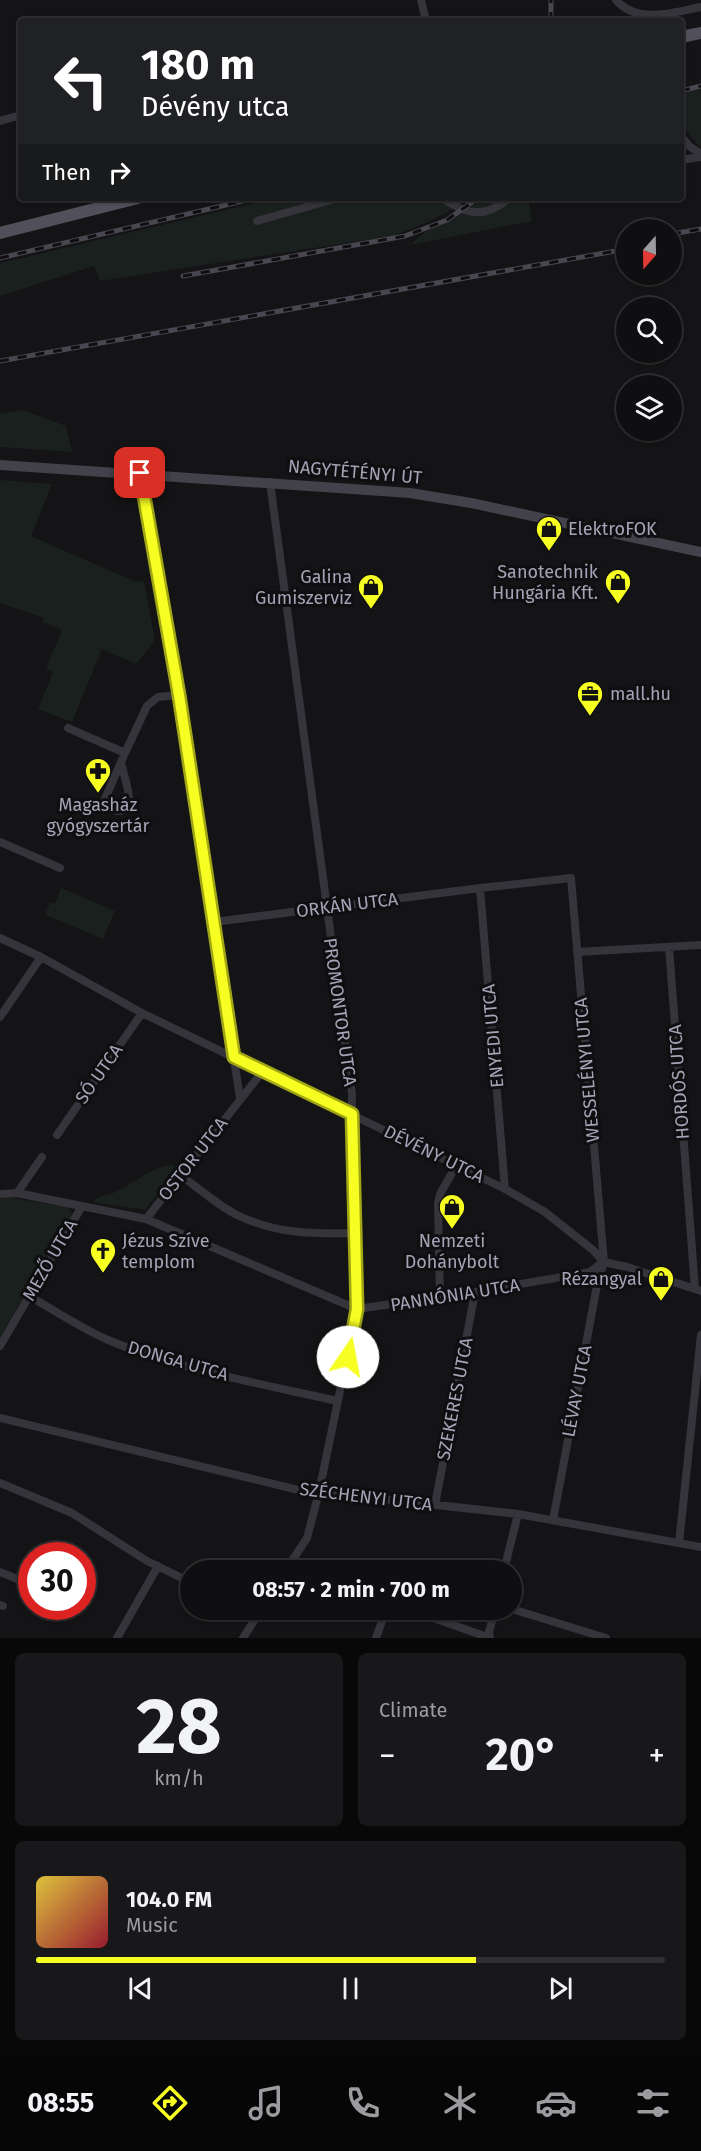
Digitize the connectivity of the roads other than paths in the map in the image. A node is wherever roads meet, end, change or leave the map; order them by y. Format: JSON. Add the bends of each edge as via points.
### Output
{"nodes":[{"id":1,"x":421,"y":0,"type":"edge"},
{"id":2,"x":616,"y":0,"type":"edge"},
{"id":3,"x":701,"y":7,"type":"edge"},
{"id":4,"x":425,"y":18,"type":"edge"},
{"id":5,"x":701,"y":33,"type":"edge"},
{"id":6,"x":684,"y":36,"type":"edge"},
{"id":7,"x":18,"y":116,"type":"edge"},
{"id":8,"x":0,"y":120,"type":"edge"},
{"id":9,"x":684,"y":140,"type":"edge"},
{"id":10,"x":701,"y":156,"type":"edge"},
{"id":11,"x":684,"y":159,"type":"edge"},
{"id":12,"x":126,"y":201,"type":"edge"},
{"id":13,"x":327,"y":201,"type":"edge"},
{"id":14,"x":447,"y":201,"type":"edge"},
{"id":15,"x":506,"y":201,"type":"edge"},
{"id":16,"x":257,"y":221,"type":"dead end"},
{"id":17,"x":0,"y":233,"type":"edge"},
{"id":18,"x":0,"y":465,"type":"edge"},
{"id":19,"x":140,"y":473,"type":"junction"},
{"id":20,"x":270,"y":482,"type":"junction"},
{"id":21,"x":701,"y":552,"type":"edge"},
{"id":22,"x":179,"y":695,"type":"junction"},
{"id":23,"x":68,"y":728,"type":"dead end"},
{"id":24,"x":125,"y":753,"type":"junction"},
{"id":25,"x":121,"y":763,"type":"junction"},
{"id":26,"x":0,"y":842,"type":"edge"},
{"id":27,"x":60,"y":868,"type":"dead end"},
{"id":28,"x":571,"y":878,"type":"joint"},
{"id":29,"x":483,"y":888,"type":"junction"},
{"id":30,"x":326,"y":908,"type":"junction"},
{"id":31,"x":214,"y":922,"type":"junction"},
{"id":32,"x":0,"y":938,"type":"edge"},
{"id":33,"x":701,"y":945,"type":"edge"},
{"id":34,"x":669,"y":947,"type":"junction"},
{"id":35,"x":577,"y":952,"type":"junction"},
{"id":36,"x":41,"y":957,"type":"junction"},
{"id":37,"x":142,"y":1013,"type":"junction"},
{"id":38,"x":0,"y":1017,"type":"edge"},
{"id":39,"x":234,"y":1057,"type":"junction"},
{"id":40,"x":263,"y":1071,"type":"junction"},
{"id":41,"x":240,"y":1099,"type":"junction"},
{"id":42,"x":352,"y":1114,"type":"junction"},
{"id":43,"x":57,"y":1135,"type":"dead end"},
{"id":44,"x":42,"y":1157,"type":"dead end"},
{"id":45,"x":457,"y":1164,"type":"junction"},
{"id":46,"x":180,"y":1174,"type":"junction"},
{"id":47,"x":505,"y":1189,"type":"junction"},
{"id":48,"x":17,"y":1193,"type":"junction"},
{"id":49,"x":0,"y":1194,"type":"edge"},
{"id":50,"x":82,"y":1206,"type":"junction"},
{"id":51,"x":146,"y":1219,"type":"junction"},
{"id":52,"x":355,"y":1233,"type":"junction"},
{"id":53,"x":604,"y":1262,"type":"junction"},
{"id":54,"x":698,"y":1290,"type":"edge"},
{"id":55,"x":475,"y":1292,"type":"junction"},
{"id":56,"x":29,"y":1296,"type":"junction"},
{"id":57,"x":440,"y":1298,"type":"junction"},
{"id":58,"x":357,"y":1309,"type":"junction"},
{"id":59,"x":701,"y":1335,"type":"edge"},
{"id":60,"x":0,"y":1346,"type":"edge"},
{"id":61,"x":337,"y":1401,"type":"junction"},
{"id":62,"x":0,"y":1418,"type":"edge"},
{"id":63,"x":690,"y":1433,"type":"junction"},
{"id":64,"x":701,"y":1434,"type":"edge"},
{"id":65,"x":0,"y":1483,"type":"edge"},
{"id":66,"x":319,"y":1492,"type":"junction"},
{"id":67,"x":435,"y":1505,"type":"junction"},
{"id":68,"x":518,"y":1514,"type":"junction"},
{"id":69,"x":553,"y":1520,"type":"junction"},
{"id":70,"x":679,"y":1543,"type":"junction"},
{"id":71,"x":701,"y":1547,"type":"edge"},
{"id":72,"x":293,"y":1560,"type":"edge"},
{"id":73,"x":506,"y":1560,"type":"edge"},
{"id":74,"x":158,"y":1566,"type":"junction"},
{"id":75,"x":0,"y":1572,"type":"edge"},
{"id":76,"x":180,"y":1577,"type":"edge"},
{"id":77,"x":18,"y":1579,"type":"edge"},
{"id":78,"x":522,"y":1612,"type":"edge"},
{"id":79,"x":255,"y":1620,"type":"edge"},
{"id":80,"x":382,"y":1620,"type":"edge"},
{"id":81,"x":439,"y":1620,"type":"edge"},
{"id":82,"x":492,"y":1620,"type":"edge"},
{"id":83,"x":117,"y":1638,"type":"edge"},
{"id":84,"x":243,"y":1638,"type":"edge"},
{"id":85,"x":376,"y":1638,"type":"edge"},
{"id":86,"x":490,"y":1638,"type":"edge"},
{"id":87,"x":606,"y":1638,"type":"edge"}],
"edges":[{"from":1,"to":4,"type":"street"},
{"from":2,"to":3,"type":"street","via":[[642,15]]},
{"from":5,"to":6,"type":"main road"},
{"from":7,"to":8,"type":"street"},
{"from":9,"to":10,"type":"street"},
{"from":10,"to":11,"type":"street"},
{"from":12,"to":17,"type":"main road"},
{"from":13,"to":16,"type":"street"},
{"from":14,"to":15,"type":"street","via":[[479,213],[489,212]]},
{"from":18,"to":19,"type":"main road","name":"NAGYTÉTÉNYI ÚT"},
{"from":19,"to":20,"type":"main road","name":"NAGYTÉTÉNYI ÚT"},
{"from":19,"to":22,"type":"street","name":"OSTOR UTCA"},
{"from":20,"to":21,"type":"main road","name":"NAGYTÉTÉNYI ÚT","via":[[434,496]]},
{"from":20,"to":30,"type":"street","name":"PROMONTOR UTCA"},
{"from":22,"to":24,"type":"street","via":[[158,698],[147,706]]},
{"from":22,"to":31,"type":"street","name":"OSTOR UTCA"},
{"from":23,"to":24,"type":"street"},
{"from":24,"to":25,"type":"street"},
{"from":25,"to":25,"type":"street","via":[[104,801],[105,807],[118,813],[129,807],[130,800]]},
{"from":26,"to":27,"type":"street"},
{"from":28,"to":29,"type":"street","name":"ORKÁN UTCA"},
{"from":28,"to":35,"type":"street","name":"WESSELÉNYI UTCA"},
{"from":29,"to":30,"type":"street","name":"ORKÁN UTCA"},
{"from":29,"to":47,"type":"street","name":"ENYEDI UTCA"},
{"from":30,"to":31,"type":"street","name":"ORKÁN UTCA"},
{"from":30,"to":42,"type":"street","name":"PROMONTOR UTCA"},
{"from":31,"to":39,"type":"street","name":"OSTOR UTCA"},
{"from":32,"to":36,"type":"street","name":"DÉVÉNY UTCA"},
{"from":33,"to":34,"type":"street"},
{"from":34,"to":35,"type":"street"},
{"from":34,"to":54,"type":"street","name":"HORDÓS UTCA"},
{"from":35,"to":53,"type":"street","name":"WESSELÉNYI UTCA"},
{"from":36,"to":37,"type":"street","name":"DÉVÉNY UTCA"},
{"from":36,"to":38,"type":"street"},
{"from":37,"to":39,"type":"street","name":"DÉVÉNY UTCA"},
{"from":37,"to":43,"type":"street","name":"SÓ UTCA"},
{"from":39,"to":40,"type":"street","name":"DÉVÉNY UTCA"},
{"from":39,"to":41,"type":"street","name":"OSTOR UTCA"},
{"from":40,"to":41,"type":"street","name":"OSTOR UTCA"},
{"from":40,"to":42,"type":"street","name":"DÉVÉNY UTCA"},
{"from":41,"to":46,"type":"street","name":"OSTOR UTCA"},
{"from":42,"to":45,"type":"street","name":"DÉVÉNY UTCA"},
{"from":42,"to":52,"type":"street","name":"PROMONTOR UTCA"},
{"from":44,"to":48,"type":"street"},
{"from":45,"to":47,"type":"street","name":"DÉVÉNY UTCA"},
{"from":45,"to":57,"type":"street","via":[[438,1204]]},
{"from":46,"to":51,"type":"street","name":"OSTOR UTCA"},
{"from":46,"to":52,"type":"street","via":[[236,1215],[259,1224],[304,1234]]},
{"from":47,"to":53,"type":"street","name":"DÉVÉNY UTCA","via":[[545,1212]]},
{"from":48,"to":49,"type":"street"},
{"from":48,"to":50,"type":"street"},
{"from":50,"to":51,"type":"street"},
{"from":50,"to":56,"type":"street","name":"MEZŐ UTCA"},
{"from":51,"to":58,"type":"street"},
{"from":52,"to":58,"type":"street","name":"PROMONTOR UTCA"},
{"from":53,"to":54,"type":"street","name":"DÉVÉNY UTCA"},
{"from":53,"to":55,"type":"street","name":"PANNÓNIA UTCA","via":[[590,1272]]},
{"from":53,"to":69,"type":"street","name":"LÉVAY UTCA"},
{"from":55,"to":57,"type":"street","name":"PANNÓNIA UTCA"},
{"from":55,"to":67,"type":"street","name":"SZEKERES UTCA"},
{"from":56,"to":60,"type":"street","name":"MEZŐ UTCA"},
{"from":56,"to":61,"type":"street","name":"DONGA UTCA","via":[[117,1343],[179,1364]]},
{"from":57,"to":58,"type":"street","name":"PANNÓNIA UTCA"},
{"from":58,"to":61,"type":"street","name":"PROMONTOR UTCA"},
{"from":59,"to":63,"type":"street"},
{"from":61,"to":66,"type":"street","name":"PROMONTOR UTCA"},
{"from":62,"to":66,"type":"street","name":"SZÉCHENYI UTCA","via":[[310,1493]]},
{"from":63,"to":64,"type":"street"},
{"from":63,"to":70,"type":"street"},
{"from":65,"to":74,"type":"street","via":[[72,1513]]},
{"from":66,"to":67,"type":"street","name":"SZÉCHENYI UTCA"},
{"from":66,"to":72,"type":"street","name":"PROMONTOR UTCA","via":[[307,1538]]},
{"from":67,"to":68,"type":"street","name":"SZÉCHENYI UTCA"},
{"from":68,"to":69,"type":"street","name":"SZÉCHENYI UTCA"},
{"from":68,"to":73,"type":"street"},
{"from":69,"to":70,"type":"street","name":"SZÉCHENYI UTCA"},
{"from":70,"to":71,"type":"street","name":"SZÉCHENYI UTCA"},
{"from":74,"to":76,"type":"street"},
{"from":74,"to":83,"type":"street"},
{"from":75,"to":77,"type":"street"},
{"from":78,"to":87,"type":"street"},
{"from":79,"to":84,"type":"street"},
{"from":80,"to":85,"type":"street"},
{"from":81,"to":86,"type":"street"},
{"from":82,"to":86,"type":"street"}]}
